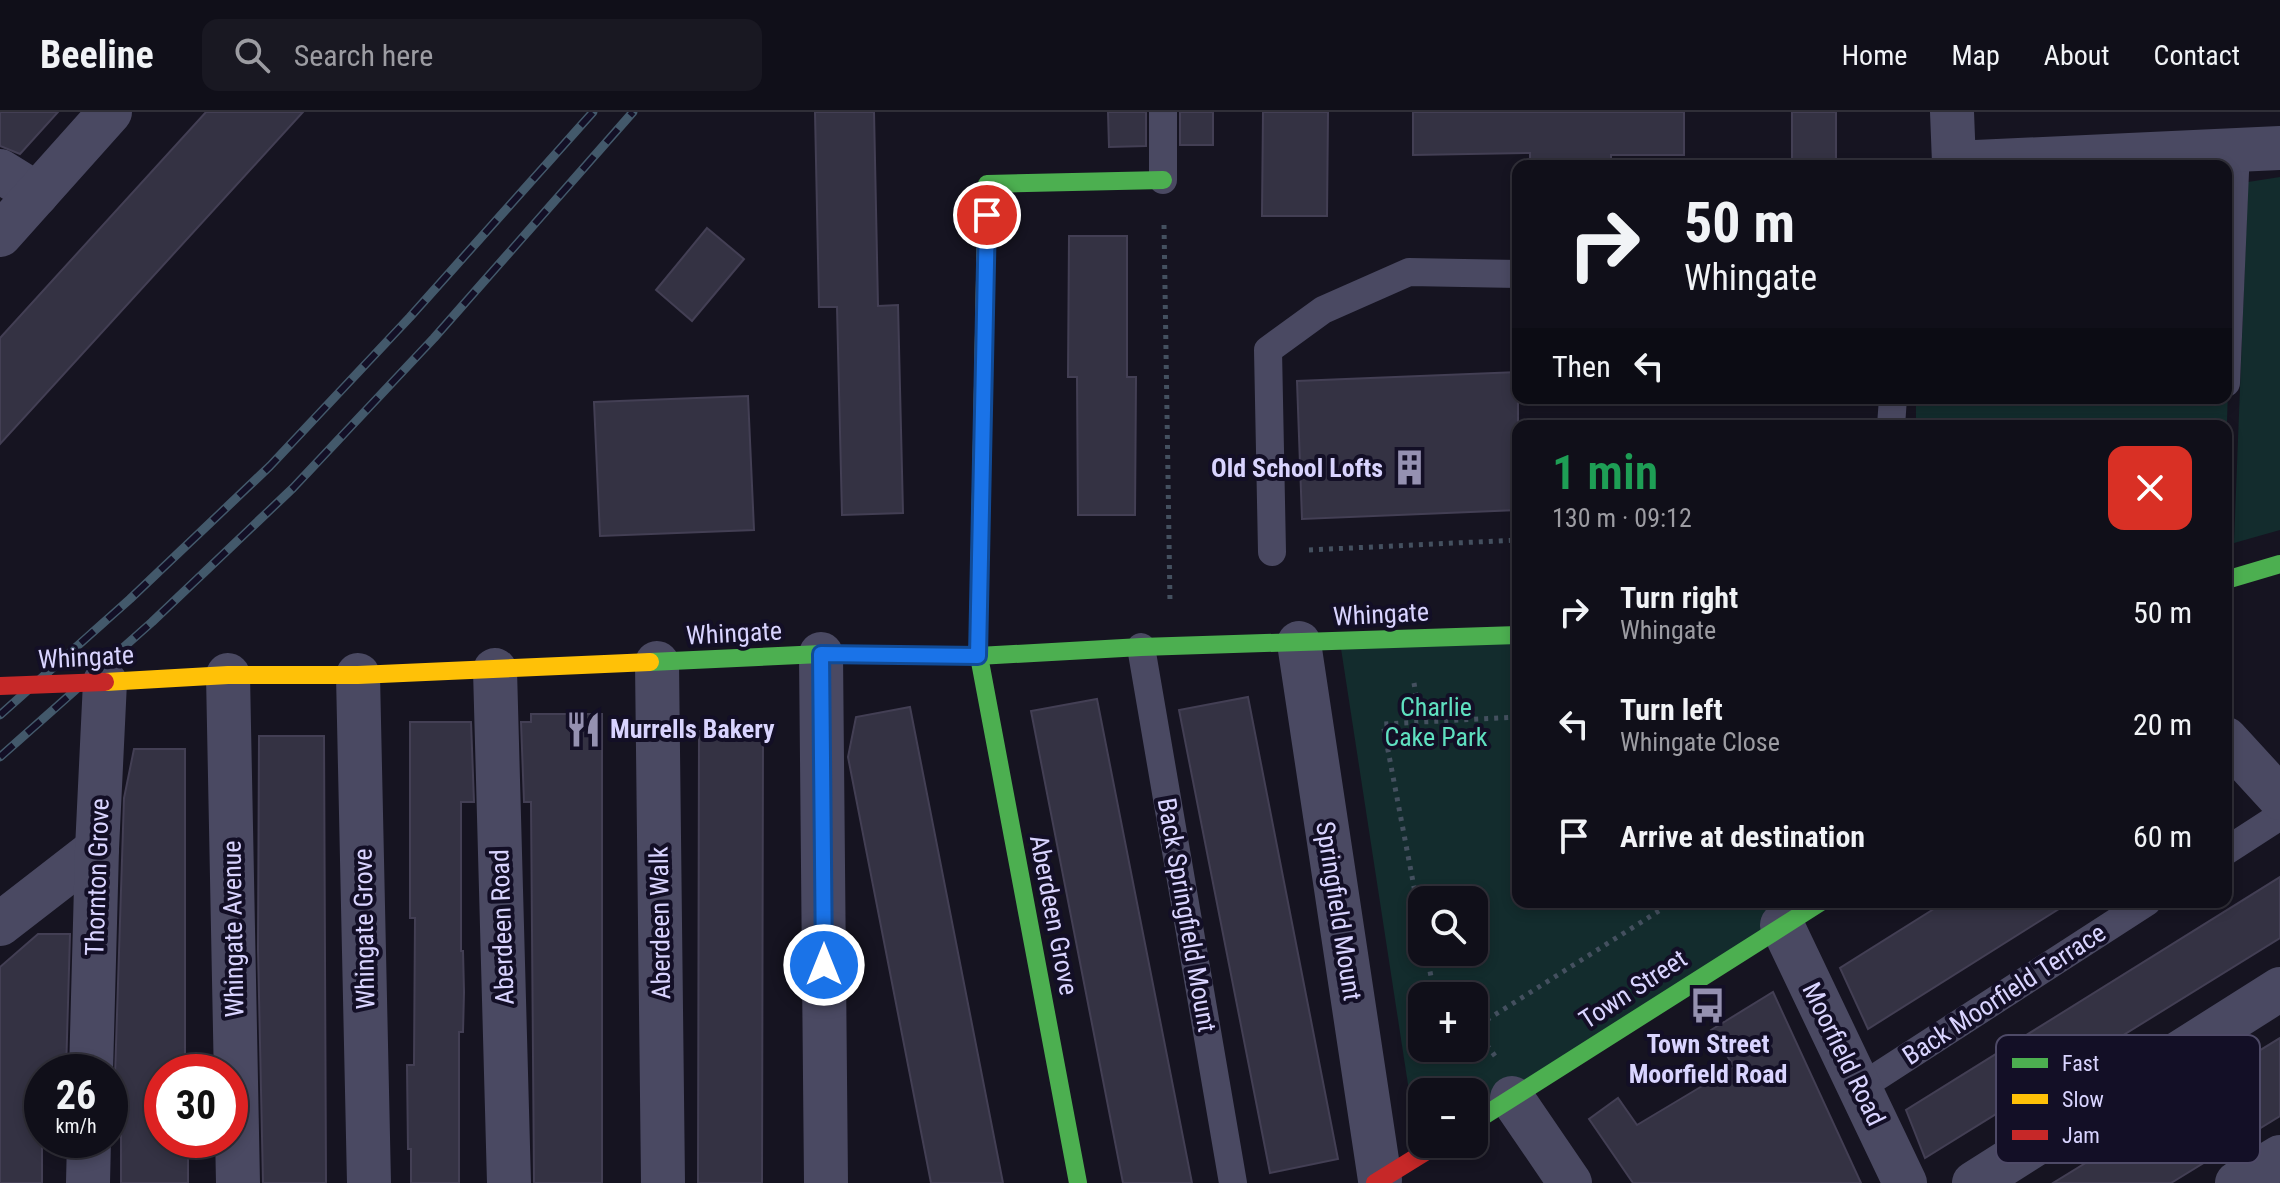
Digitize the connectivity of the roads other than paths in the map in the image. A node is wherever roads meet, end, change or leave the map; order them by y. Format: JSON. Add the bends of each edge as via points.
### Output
{"nodes":[{"id":1,"x":110,"y":112,"type":"edge"},
{"id":2,"x":1163,"y":112,"type":"edge"},
{"id":3,"x":1952,"y":112,"type":"edge"},
{"id":4,"x":2237,"y":131,"type":"edge"},
{"id":5,"x":2280,"y":148,"type":"edge"},
{"id":6,"x":1954,"y":160,"type":"edge"},
{"id":7,"x":1996,"y":160,"type":"edge"},
{"id":8,"x":0,"y":171,"type":"edge"},
{"id":9,"x":1163,"y":180,"type":"joint"},
{"id":10,"x":37,"y":194,"type":"junction"},
{"id":11,"x":0,"y":235,"type":"edge"},
{"id":12,"x":2232,"y":246,"type":"edge"},
{"id":13,"x":1512,"y":274,"type":"edge"},
{"id":14,"x":1272,"y":552,"type":"road end"},
{"id":15,"x":2280,"y":564,"type":"edge"},
{"id":16,"x":2232,"y":578,"type":"edge"},
{"id":17,"x":1512,"y":635,"type":"edge"},
{"id":18,"x":1299,"y":643,"type":"junction"},
{"id":19,"x":1141,"y":647,"type":"junction"},
{"id":20,"x":821,"y":654,"type":"junction"},
{"id":21,"x":978,"y":656,"type":"junction"},
{"id":22,"x":657,"y":663,"type":"junction"},
{"id":23,"x":495,"y":670,"type":"junction"},
{"id":24,"x":228,"y":675,"type":"junction"},
{"id":25,"x":358,"y":675,"type":"junction"},
{"id":26,"x":105,"y":682,"type":"junction"},
{"id":27,"x":0,"y":686,"type":"edge"},
{"id":28,"x":2232,"y":746,"type":"edge"},
{"id":29,"x":2280,"y":798,"type":"edge"},
{"id":30,"x":2280,"y":816,"type":"edge"},
{"id":31,"x":2232,"y":847,"type":"edge"},
{"id":32,"x":97,"y":849,"type":"junction"},
{"id":33,"x":1811,"y":908,"type":"edge"},
{"id":34,"x":2138,"y":908,"type":"edge"},
{"id":35,"x":0,"y":924,"type":"edge"},
{"id":36,"x":1782,"y":925,"type":"junction"},
{"id":37,"x":2280,"y":989,"type":"edge"},
{"id":38,"x":2207,"y":1035,"type":"edge"},
{"id":39,"x":91,"y":1054,"type":"edge"},
{"id":40,"x":1861,"y":1087,"type":"junction"},
{"id":41,"x":1512,"y":1098,"type":"junction"},
{"id":42,"x":1488,"y":1113,"type":"edge"},
{"id":43,"x":2280,"y":1157,"type":"edge"},
{"id":44,"x":89,"y":1158,"type":"edge"},
{"id":45,"x":1416,"y":1158,"type":"edge"},
{"id":46,"x":2006,"y":1163,"type":"edge"},
{"id":47,"x":1379,"y":1182,"type":"edge"},
{"id":48,"x":88,"y":1183,"type":"edge"},
{"id":49,"x":238,"y":1183,"type":"edge"},
{"id":50,"x":369,"y":1183,"type":"edge"},
{"id":51,"x":509,"y":1183,"type":"edge"},
{"id":52,"x":663,"y":1183,"type":"edge"},
{"id":53,"x":826,"y":1183,"type":"edge"},
{"id":54,"x":1078,"y":1183,"type":"edge"},
{"id":55,"x":1233,"y":1183,"type":"edge"},
{"id":56,"x":1570,"y":1183,"type":"edge"},
{"id":57,"x":1905,"y":1183,"type":"edge"},
{"id":58,"x":1974,"y":1183,"type":"edge"},
{"id":59,"x":2237,"y":1183,"type":"edge"}],
"edges":[{"from":1,"to":10,"type":"street"},
{"from":2,"to":9,"type":"lane"},
{"from":3,"to":6,"type":"street"},
{"from":4,"to":5,"type":"street"},
{"from":4,"to":7,"type":"street"},
{"from":4,"to":12,"type":"lane"},
{"from":8,"to":10,"type":"street"},
{"from":9,"to":21,"type":"street","name":"Aberdeen Grove","via":[[987,184]]},
{"from":10,"to":11,"type":"street"},
{"from":13,"to":14,"type":"lane","via":[[1409,272],[1323,310],[1268,350]]},
{"from":15,"to":16,"type":"street"},
{"from":17,"to":18,"type":"street","name":"Whingate"},
{"from":18,"to":19,"type":"street","name":"Whingate"},
{"from":18,"to":47,"type":"street","name":"Springfield Mount"},
{"from":19,"to":21,"type":"street","name":"Whingate"},
{"from":19,"to":55,"type":"lane","name":"Back Springfield Mount"},
{"from":20,"to":21,"type":"street","name":"Whingate"},
{"from":20,"to":22,"type":"street","name":"Whingate"},
{"from":20,"to":53,"type":"street"},
{"from":21,"to":54,"type":"street","name":"Aberdeen Grove"},
{"from":22,"to":23,"type":"street","name":"Whingate"},
{"from":22,"to":52,"type":"street","name":"Aberdeen Walk"},
{"from":23,"to":25,"type":"street","name":"Whingate"},
{"from":23,"to":51,"type":"street","name":"Aberdeen Road"},
{"from":24,"to":25,"type":"street","name":"Whingate"},
{"from":24,"to":26,"type":"street","name":"Whingate"},
{"from":24,"to":49,"type":"street","name":"Whingate Avenue"},
{"from":25,"to":50,"type":"street","name":"Whingate Grove"},
{"from":26,"to":27,"type":"street","name":"Whingate","bridge":true},
{"from":26,"to":32,"type":"street","name":"Thornton Grove"},
{"from":28,"to":29,"type":"street"},
{"from":30,"to":31,"type":"lane"},
{"from":32,"to":35,"type":"street"},
{"from":32,"to":39,"type":"street","name":"Thornton Grove"},
{"from":33,"to":36,"type":"street","name":"Town Street"},
{"from":34,"to":40,"type":"lane","name":"Back Moorfield Terrace"},
{"from":36,"to":40,"type":"street","name":"Moorfield Road"},
{"from":36,"to":41,"type":"street","name":"Town Street"},
{"from":37,"to":38,"type":"street"},
{"from":40,"to":57,"type":"street","name":"Moorfield Road"},
{"from":41,"to":42,"type":"street","name":"Town Street"},
{"from":41,"to":56,"type":"street"},
{"from":43,"to":59,"type":"street"},
{"from":44,"to":48,"type":"street"},
{"from":45,"to":47,"type":"street"},
{"from":46,"to":58,"type":"street"}]}
